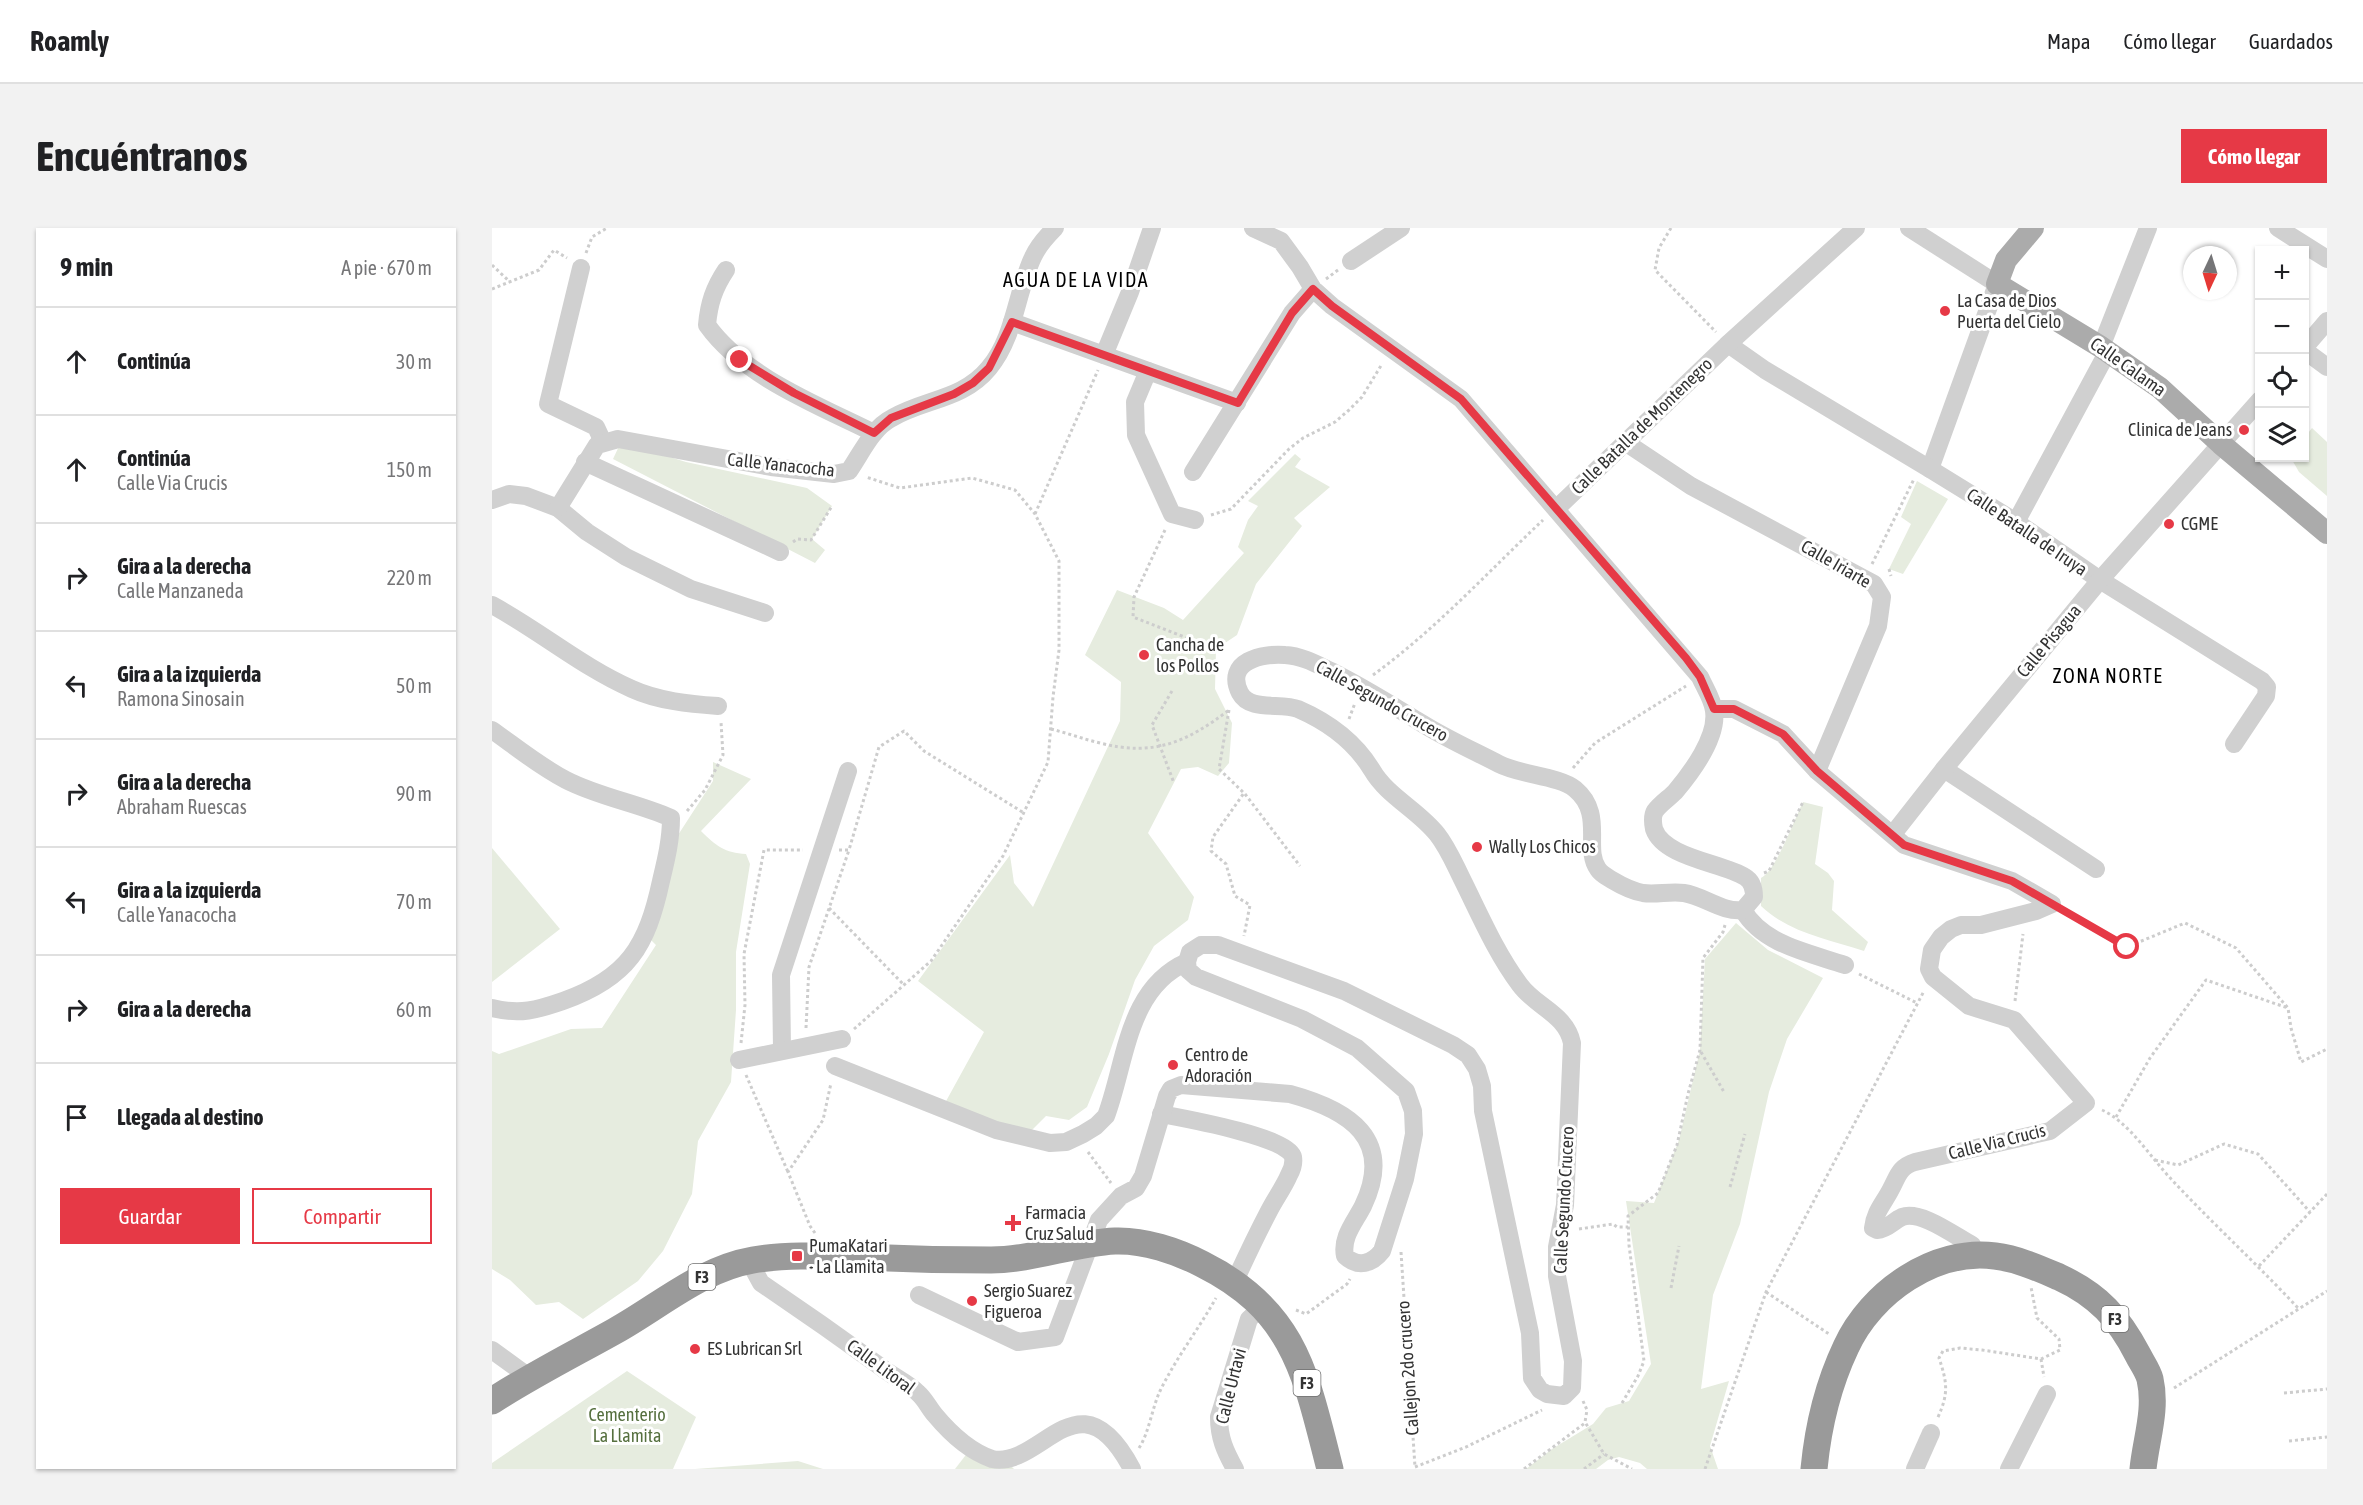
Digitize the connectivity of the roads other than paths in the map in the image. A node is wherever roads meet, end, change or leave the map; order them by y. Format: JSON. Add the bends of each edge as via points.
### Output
{"nodes":[{"id":1,"x":1055,"y":228,"type":"edge"},
{"id":2,"x":1152,"y":228,"type":"edge"},
{"id":3,"x":1253,"y":228,"type":"edge"},
{"id":4,"x":1401,"y":228,"type":"edge"},
{"id":5,"x":1856,"y":228,"type":"edge"},
{"id":6,"x":1909,"y":228,"type":"edge"},
{"id":7,"x":2033,"y":228,"type":"edge"},
{"id":8,"x":2148,"y":228,"type":"edge"},
{"id":9,"x":2278,"y":228,"type":"edge"},
{"id":10,"x":2327,"y":260,"type":"edge"},
{"id":11,"x":1351,"y":261,"type":"road end"},
{"id":12,"x":581,"y":268,"type":"road end"},
{"id":13,"x":726,"y":270,"type":"dead end"},
{"id":14,"x":1997,"y":285,"type":"junction"},
{"id":15,"x":1313,"y":289,"type":"junction"},
{"id":16,"x":2327,"y":321,"type":"edge"},
{"id":17,"x":1012,"y":322,"type":"junction"},
{"id":18,"x":2309,"y":343,"type":"edge"},
{"id":19,"x":1728,"y":344,"type":"junction"},
{"id":20,"x":2104,"y":349,"type":"junction"},
{"id":21,"x":2309,"y":353,"type":"edge"},
{"id":22,"x":1104,"y":355,"type":"junction"},
{"id":23,"x":2327,"y":367,"type":"edge"},
{"id":24,"x":1148,"y":371,"type":"junction"},
{"id":25,"x":1238,"y":403,"type":"junction"},
{"id":26,"x":2255,"y":405,"type":"edge"},
{"id":27,"x":874,"y":433,"type":"junction"},
{"id":28,"x":603,"y":442,"type":"junction"},
{"id":29,"x":1625,"y":442,"type":"junction"},
{"id":30,"x":2221,"y":444,"type":"junction"},
{"id":31,"x":585,"y":462,"type":"junction"},
{"id":32,"x":1926,"y":466,"type":"junction"},
{"id":33,"x":1193,"y":472,"type":"dead end"},
{"id":34,"x":492,"y":500,"type":"edge"},
{"id":35,"x":558,"y":508,"type":"junction"},
{"id":36,"x":1556,"y":509,"type":"junction"},
{"id":37,"x":1195,"y":520,"type":"road end"},
{"id":38,"x":2016,"y":522,"type":"junction"},
{"id":39,"x":2327,"y":533,"type":"edge"},
{"id":40,"x":780,"y":552,"type":"road end"},
{"id":41,"x":2100,"y":580,"type":"junction"},
{"id":42,"x":492,"y":605,"type":"edge"},
{"id":43,"x":765,"y":613,"type":"dead end"},
{"id":44,"x":718,"y":706,"type":"road end"},
{"id":45,"x":1714,"y":709,"type":"junction"},
{"id":46,"x":492,"y":730,"type":"edge"},
{"id":47,"x":2234,"y":744,"type":"dead end"},
{"id":48,"x":1944,"y":769,"type":"junction"},
{"id":49,"x":848,"y":771,"type":"dead end"},
{"id":50,"x":1817,"y":771,"type":"junction"},
{"id":51,"x":1893,"y":834,"type":"junction"},
{"id":52,"x":2096,"y":869,"type":"dead end"},
{"id":53,"x":1736,"y":910,"type":"junction"},
{"id":54,"x":1187,"y":962,"type":"junction"},
{"id":55,"x":1845,"y":965,"type":"road end"},
{"id":56,"x":492,"y":1008,"type":"edge"},
{"id":57,"x":842,"y":1039,"type":"road end"},
{"id":58,"x":782,"y":1050,"type":"junction"},
{"id":59,"x":739,"y":1060,"type":"road end"},
{"id":60,"x":835,"y":1066,"type":"road end"},
{"id":61,"x":1161,"y":1114,"type":"junction"},
{"id":62,"x":1091,"y":1244,"type":"junction"},
{"id":63,"x":1974,"y":1255,"type":"junction"},
{"id":64,"x":753,"y":1260,"type":"junction"},
{"id":65,"x":1225,"y":1289,"type":"junction"},
{"id":66,"x":919,"y":1295,"type":"dead end"},
{"id":67,"x":1262,"y":1307,"type":"junction"},
{"id":68,"x":492,"y":1350,"type":"edge"},
{"id":69,"x":529,"y":1377,"type":"junction"},
{"id":70,"x":2047,"y":1394,"type":"dead end"},
{"id":71,"x":492,"y":1401,"type":"edge"},
{"id":72,"x":1931,"y":1433,"type":"road end"},
{"id":73,"x":1130,"y":1465,"type":"edge"},
{"id":74,"x":1235,"y":1469,"type":"edge"},
{"id":75,"x":1330,"y":1469,"type":"edge"},
{"id":76,"x":1814,"y":1469,"type":"edge"},
{"id":77,"x":1916,"y":1469,"type":"edge"},
{"id":78,"x":2009,"y":1469,"type":"edge"},
{"id":79,"x":2143,"y":1469,"type":"edge"}],
"edges":[{"from":1,"to":17,"type":"street","name":"Calle Yanacocha","via":[[1033,257]]},
{"from":2,"to":22,"type":"street"},
{"from":3,"to":15,"type":"street","via":[[1281,241]]},
{"from":4,"to":11,"type":"street"},
{"from":5,"to":19,"type":"street","name":"Calle Batalla de Montenegro"},
{"from":6,"to":14,"type":"street","name":"Calle Calama"},
{"from":7,"to":14,"type":"main road","via":[[2006,260]]},
{"from":8,"to":20,"type":"street"},
{"from":9,"to":10,"type":"street"},
{"from":12,"to":28,"type":"street","via":[[548,404],[596,428]]},
{"from":13,"to":27,"type":"street","via":[[715,286],[709,307],[707,325],[717,339],[740,360],[794,393]]},
{"from":14,"to":20,"type":"main road","name":"Calle Calama"},
{"from":14,"to":32,"type":"street"},
{"from":15,"to":25,"type":"street","via":[[1292,313]]},
{"from":15,"to":36,"type":"street","via":[[1461,399]]},
{"from":16,"to":18,"type":"street"},
{"from":17,"to":22,"type":"street"},
{"from":17,"to":27,"type":"street","name":"Calle Yanacocha","via":[[989,368],[973,383],[891,418]]},
{"from":19,"to":29,"type":"street","name":"Calle Batalla de Montenegro"},
{"from":19,"to":32,"type":"street","name":"Calle Batalla de Iruya"},
{"from":20,"to":30,"type":"main road","name":"Calle Calama","via":[[2160,388]]},
{"from":20,"to":38,"type":"street"},
{"from":21,"to":23,"type":"street"},
{"from":22,"to":24,"type":"street"},
{"from":24,"to":25,"type":"street"},
{"from":24,"to":37,"type":"street","via":[[1135,402],[1136,435],[1172,514]]},
{"from":25,"to":33,"type":"street"},
{"from":26,"to":30,"type":"street","name":"Calle Pisagua"},
{"from":27,"to":28,"type":"street","name":"Calle Yanacocha","via":[[849,471],[834,474],[771,467],[629,440]]},
{"from":28,"to":31,"type":"street"},
{"from":29,"to":36,"type":"street","name":"Calle Batalla de Montenegro"},
{"from":29,"to":50,"type":"street","name":"Calle Iriarte","via":[[1692,486],[1850,569],[1874,584],[1882,597],[1878,626]]},
{"from":30,"to":39,"type":"main road","name":"Calle Calama"},
{"from":30,"to":41,"type":"street","name":"Calle Pisagua"},
{"from":31,"to":35,"type":"street"},
{"from":31,"to":40,"type":"street"},
{"from":32,"to":38,"type":"street","name":"Calle Batalla de Iruya"},
{"from":34,"to":35,"type":"street","via":[[509,494],[526,496]]},
{"from":35,"to":43,"type":"street","via":[[626,557],[691,589]]},
{"from":36,"to":45,"type":"street","via":[[1700,677]]},
{"from":38,"to":41,"type":"street","name":"Calle Batalla de Iruya"},
{"from":41,"to":47,"type":"street","name":"Calle Batalla de Iruya","via":[[2267,687],[2266,696]]},
{"from":41,"to":48,"type":"street","name":"Calle Pisagua"},
{"from":42,"to":44,"type":"street","via":[[633,690],[684,704]]},
{"from":45,"to":50,"type":"street","via":[[1734,709],[1783,734]]},
{"from":45,"to":53,"type":"street","via":[[1711,733],[1700,758],[1655,811],[1653,825],[1660,840],[1677,850],[1745,876],[1754,897]]},
{"from":46,"to":56,"type":"street","via":[[567,781],[671,818],[671,838],[654,913],[641,944],[628,962],[583,994],[534,1011]]},
{"from":48,"to":51,"type":"street","name":"Calle Pisagua"},
{"from":48,"to":52,"type":"street"},
{"from":49,"to":58,"type":"street","via":[[782,975]]},
{"from":50,"to":51,"type":"street"},
{"from":51,"to":63,"type":"street","name":"Calle Via Crucis","via":[[1904,845],[2012,881],[2044,908],[1951,929],[1932,950],[1929,969],[1969,1006],[2014,1020],[2086,1103],[2050,1131],[1915,1162],[1900,1171],[1879,1207],[1873,1228],[1883,1229],[1901,1218],[1921,1216],[1972,1245]]},
{"from":53,"to":54,"type":"street","name":"Calle Segundo Crucero","via":[[1699,896],[1625,888],[1599,871],[1593,860],[1590,810],[1575,789],[1503,766],[1310,661],[1286,654],[1267,655],[1248,660],[1240,670],[1238,686],[1246,700],[1295,708],[1326,722],[1343,735],[1379,782],[1436,832],[1449,849],[1513,975],[1528,995],[1567,1028],[1572,1043],[1565,1205],[1557,1276],[1574,1367],[1572,1388],[1564,1396],[1547,1394],[1532,1378],[1530,1333],[1485,1122],[1482,1086],[1468,1055],[1344,991],[1218,945],[1201,945],[1190,952]]},
{"from":53,"to":55,"type":"street","via":[[1772,938]]},
{"from":54,"to":60,"type":"street","via":[[1171,969],[1150,991],[1135,1018],[1106,1116],[1066,1142],[1050,1143],[996,1130]]},
{"from":54,"to":61,"type":"street","via":[[1188,970],[1196,977],[1302,1019],[1357,1048],[1406,1091],[1413,1111],[1414,1134],[1405,1179],[1382,1251],[1373,1261],[1356,1263],[1346,1256],[1344,1243],[1368,1193],[1373,1158],[1368,1138],[1348,1118],[1290,1094],[1181,1085],[1171,1089]]},
{"from":57,"to":58,"type":"street"},
{"from":58,"to":59,"type":"street"},
{"from":61,"to":62,"type":"street","via":[[1143,1176],[1136,1188],[1121,1196],[1099,1220]]},
{"from":61,"to":65,"type":"street","via":[[1266,1139],[1293,1154],[1289,1176]]},
{"from":62,"to":64,"type":"highway","number":"F3","via":[[993,1260],[833,1256]]},
{"from":62,"to":65,"type":"highway","number":"F3","via":[[1118,1241],[1181,1253]]},
{"from":62,"to":66,"type":"street","via":[[1055,1337],[1018,1342]]},
{"from":63,"to":76,"type":"highway","number":"F3","via":[[1949,1258],[1916,1272],[1881,1299],[1857,1327],[1830,1386],[1816,1442]]},
{"from":63,"to":79,"type":"highway","number":"F3","via":[[2032,1265],[2082,1289],[2109,1310],[2149,1377],[2152,1415]]},
{"from":64,"to":69,"type":"highway","number":"F3","via":[[698,1279]]},
{"from":64,"to":73,"type":"street","name":"Calle Litoral","via":[[761,1282],[918,1392],[951,1433],[968,1447],[1005,1461],[1019,1458],[1070,1427],[1089,1427],[1117,1443]]},
{"from":65,"to":67,"type":"highway","number":"F3"},
{"from":67,"to":74,"type":"street","name":"Calle Urtavi","via":[[1249,1319],[1219,1417],[1223,1447]]},
{"from":67,"to":75,"type":"highway","number":"F3","via":[[1300,1363]]},
{"from":68,"to":69,"type":"street"},
{"from":69,"to":71,"type":"highway","number":"F3"},
{"from":70,"to":78,"type":"street"},
{"from":72,"to":77,"type":"street"}]}
